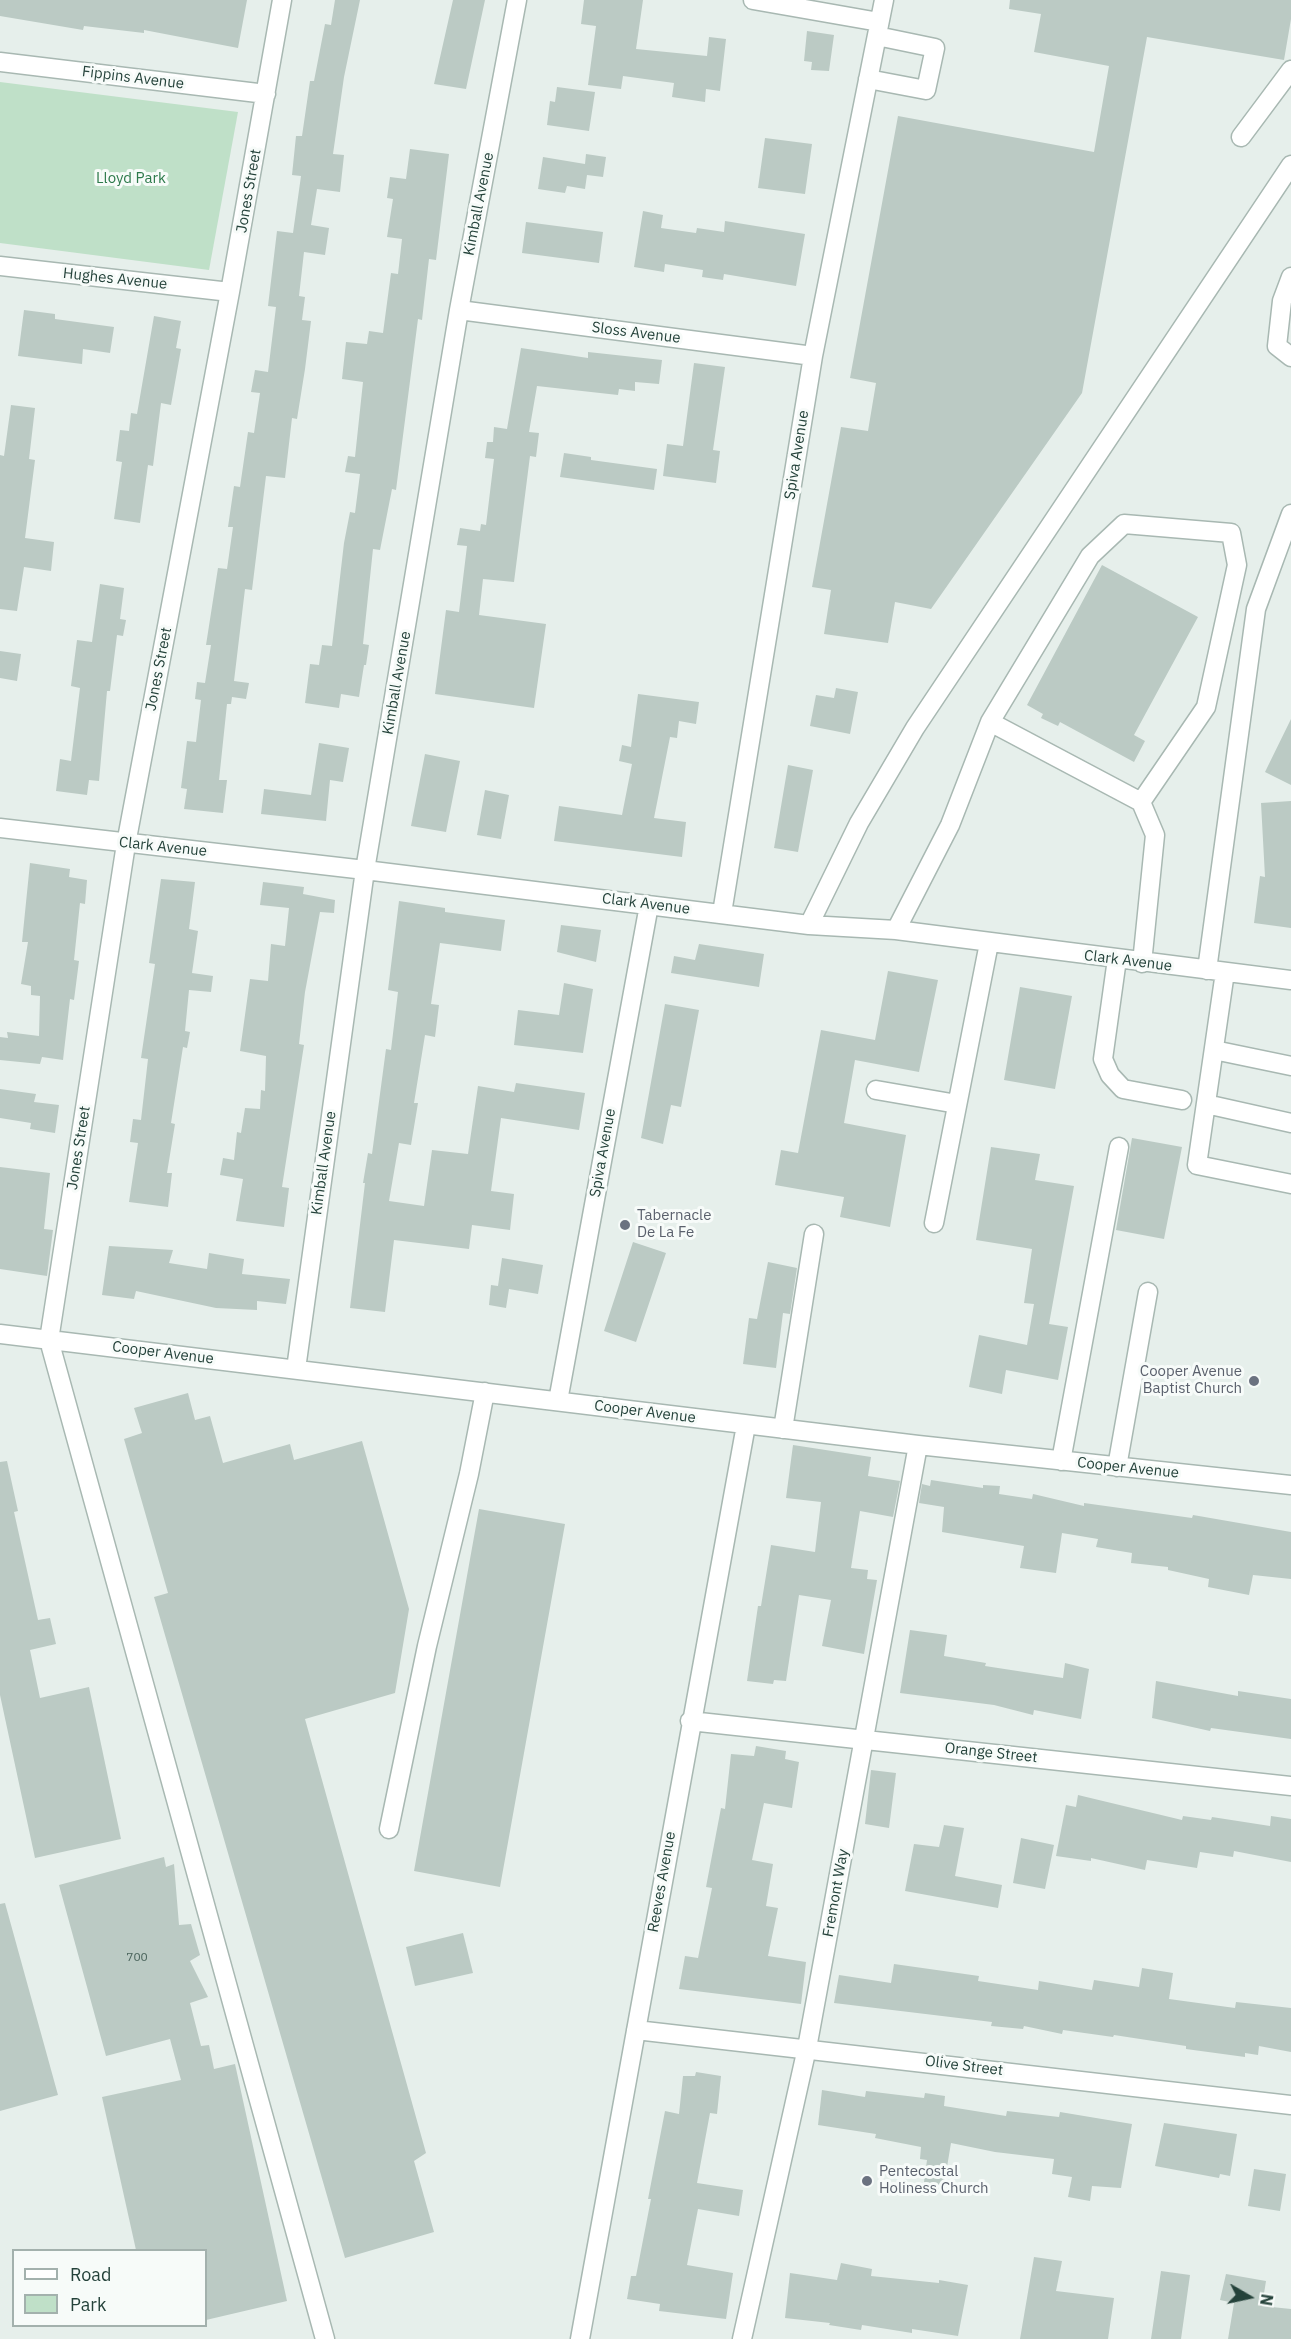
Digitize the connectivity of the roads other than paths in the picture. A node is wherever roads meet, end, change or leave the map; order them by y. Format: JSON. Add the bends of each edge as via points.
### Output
{"nodes":[{"id":1,"x":282,"y":0,"type":"edge"},
{"id":2,"x":517,"y":0,"type":"edge"},
{"id":3,"x":753,"y":0,"type":"edge"},
{"id":4,"x":884,"y":0,"type":"edge"},
{"id":5,"x":878,"y":29,"type":"junction"},
{"id":6,"x":0,"y":62,"type":"edge"},
{"id":7,"x":1291,"y":70,"type":"edge"},
{"id":8,"x":868,"y":79,"type":"junction"},
{"id":9,"x":266,"y":94,"type":"junction"},
{"id":10,"x":1241,"y":137,"type":"dead end"},
{"id":11,"x":1291,"y":165,"type":"edge"},
{"id":12,"x":0,"y":266,"type":"edge"},
{"id":13,"x":1291,"y":277,"type":"edge"},
{"id":14,"x":230,"y":292,"type":"junction"},
{"id":15,"x":459,"y":310,"type":"junction"},
{"id":16,"x":813,"y":356,"type":"junction"},
{"id":17,"x":1291,"y":357,"type":"edge"},
{"id":18,"x":1291,"y":514,"type":"edge"},
{"id":19,"x":990,"y":722,"type":"junction"},
{"id":20,"x":1141,"y":802,"type":"junction"},
{"id":21,"x":0,"y":828,"type":"edge"},
{"id":22,"x":126,"y":843,"type":"junction"},
{"id":23,"x":365,"y":870,"type":"junction"},
{"id":24,"x":649,"y":904,"type":"junction"},
{"id":25,"x":722,"y":913,"type":"junction"},
{"id":26,"x":809,"y":925,"type":"junction"},
{"id":27,"x":896,"y":930,"type":"junction"},
{"id":28,"x":989,"y":943,"type":"junction"},
{"id":29,"x":1117,"y":959,"type":"junction"},
{"id":30,"x":1142,"y":963,"type":"junction"},
{"id":31,"x":1216,"y":971,"type":"junction"},
{"id":32,"x":1291,"y":980,"type":"edge"},
{"id":33,"x":1214,"y":1050,"type":"junction"},
{"id":34,"x":1291,"y":1066,"type":"edge"},
{"id":35,"x":876,"y":1090,"type":"dead end"},
{"id":36,"x":1182,"y":1100,"type":"dead end"},
{"id":37,"x":957,"y":1104,"type":"junction"},
{"id":38,"x":1206,"y":1104,"type":"junction"},
{"id":39,"x":1291,"y":1123,"type":"edge"},
{"id":40,"x":1119,"y":1147,"type":"dead end"},
{"id":41,"x":1291,"y":1184,"type":"edge"},
{"id":42,"x":934,"y":1222,"type":"dead end"},
{"id":43,"x":814,"y":1234,"type":"dead end"},
{"id":44,"x":1148,"y":1292,"type":"dead end"},
{"id":45,"x":0,"y":1334,"type":"edge"},
{"id":46,"x":49,"y":1340,"type":"junction"},
{"id":47,"x":296,"y":1369,"type":"junction"},
{"id":48,"x":485,"y":1392,"type":"junction"},
{"id":49,"x":558,"y":1401,"type":"junction"},
{"id":50,"x":746,"y":1425,"type":"junction"},
{"id":51,"x":783,"y":1429,"type":"junction"},
{"id":52,"x":918,"y":1445,"type":"junction"},
{"id":53,"x":1061,"y":1461,"type":"junction"},
{"id":54,"x":1117,"y":1467,"type":"junction"},
{"id":55,"x":1291,"y":1485,"type":"edge"},
{"id":56,"x":690,"y":1721,"type":"junction"},
{"id":57,"x":864,"y":1739,"type":"junction"},
{"id":58,"x":1291,"y":1786,"type":"edge"},
{"id":59,"x":389,"y":1829,"type":"dead end"},
{"id":60,"x":636,"y":2030,"type":"junction"},
{"id":61,"x":807,"y":2048,"type":"junction"},
{"id":62,"x":1291,"y":2105,"type":"edge"},
{"id":63,"x":325,"y":2339,"type":"edge"},
{"id":64,"x":580,"y":2339,"type":"edge"},
{"id":65,"x":742,"y":2339,"type":"edge"}],
"edges":[{"from":1,"to":9,"type":"street","name":"Jones Street"},
{"from":2,"to":15,"type":"street","name":"Kimball Avenue"},
{"from":3,"to":5,"type":"street"},
{"from":4,"to":5,"type":"street","name":"Spiva Avenue"},
{"from":5,"to":8,"type":"street","name":"Spiva Avenue"},
{"from":5,"to":8,"type":"street","via":[[935,48],[926,90]]},
{"from":6,"to":9,"type":"street","name":"Fippins Avenue"},
{"from":7,"to":10,"type":"street"},
{"from":8,"to":16,"type":"street","name":"Spiva Avenue"},
{"from":9,"to":14,"type":"street","name":"Jones Street"},
{"from":11,"to":26,"type":"street","via":[[915,729],[859,823]]},
{"from":12,"to":14,"type":"street","name":"Hughes Avenue"},
{"from":13,"to":17,"type":"street","via":[[1282,302],[1277,346]]},
{"from":14,"to":22,"type":"street","name":"Jones Street"},
{"from":15,"to":16,"type":"street","name":"Sloss Avenue"},
{"from":15,"to":23,"type":"street","name":"Kimball Avenue"},
{"from":16,"to":25,"type":"street","name":"Spiva Avenue"},
{"from":18,"to":31,"type":"street","via":[[1256,609]]},
{"from":19,"to":20,"type":"street"},
{"from":19,"to":20,"type":"street","via":[[1090,556],[1124,524],[1231,533],[1237,565],[1206,707]]},
{"from":19,"to":27,"type":"street","via":[[950,825]]},
{"from":20,"to":30,"type":"street","via":[[1155,835]]},
{"from":21,"to":22,"type":"street","name":"Clark Avenue"},
{"from":22,"to":23,"type":"street","name":"Clark Avenue"},
{"from":22,"to":46,"type":"street","name":"Jones Street"},
{"from":23,"to":24,"type":"street","name":"Clark Avenue"},
{"from":23,"to":47,"type":"street","name":"Kimball Avenue"},
{"from":24,"to":25,"type":"street","name":"Clark Avenue"},
{"from":24,"to":49,"type":"street","name":"Spiva Avenue"},
{"from":25,"to":26,"type":"street","name":"Clark Avenue"},
{"from":26,"to":27,"type":"street","name":"Clark Avenue"},
{"from":27,"to":28,"type":"street","name":"Clark Avenue"},
{"from":28,"to":29,"type":"street","name":"Clark Avenue"},
{"from":28,"to":37,"type":"street"},
{"from":29,"to":30,"type":"street","name":"Clark Avenue"},
{"from":29,"to":36,"type":"street","via":[[1103,1059],[1110,1075],[1123,1089]]},
{"from":30,"to":31,"type":"street","name":"Clark Avenue"},
{"from":31,"to":32,"type":"street","name":"Clark Avenue"},
{"from":31,"to":33,"type":"street"},
{"from":33,"to":34,"type":"street"},
{"from":33,"to":38,"type":"street"},
{"from":35,"to":37,"type":"street"},
{"from":37,"to":42,"type":"street"},
{"from":38,"to":39,"type":"street"},
{"from":38,"to":41,"type":"street","via":[[1197,1165]]},
{"from":40,"to":53,"type":"street"},
{"from":43,"to":51,"type":"street"},
{"from":44,"to":54,"type":"street"},
{"from":45,"to":46,"type":"street","name":"Cooper Avenue"},
{"from":46,"to":47,"type":"street","name":"Cooper Avenue"},
{"from":46,"to":63,"type":"street"},
{"from":47,"to":48,"type":"street","name":"Cooper Avenue"},
{"from":48,"to":49,"type":"street","name":"Cooper Avenue"},
{"from":48,"to":59,"type":"street"},
{"from":49,"to":50,"type":"street","name":"Cooper Avenue"},
{"from":50,"to":51,"type":"street","name":"Cooper Avenue"},
{"from":50,"to":56,"type":"street","name":"Reeves Avenue"},
{"from":51,"to":52,"type":"street","name":"Cooper Avenue"},
{"from":52,"to":53,"type":"street","name":"Cooper Avenue"},
{"from":52,"to":57,"type":"street","name":"Fremont Way"},
{"from":53,"to":54,"type":"street","name":"Cooper Avenue"},
{"from":54,"to":55,"type":"street","name":"Cooper Avenue"},
{"from":56,"to":57,"type":"street","name":"Orange Street"},
{"from":56,"to":60,"type":"street","name":"Reeves Avenue"},
{"from":57,"to":58,"type":"street","name":"Orange Street"},
{"from":57,"to":61,"type":"street","name":"Fremont Way"},
{"from":60,"to":61,"type":"street","name":"Olive Street"},
{"from":60,"to":64,"type":"street","name":"Reeves Avenue"},
{"from":61,"to":62,"type":"street","name":"Olive Street"},
{"from":61,"to":65,"type":"street","name":"Fremont Way"}]}
